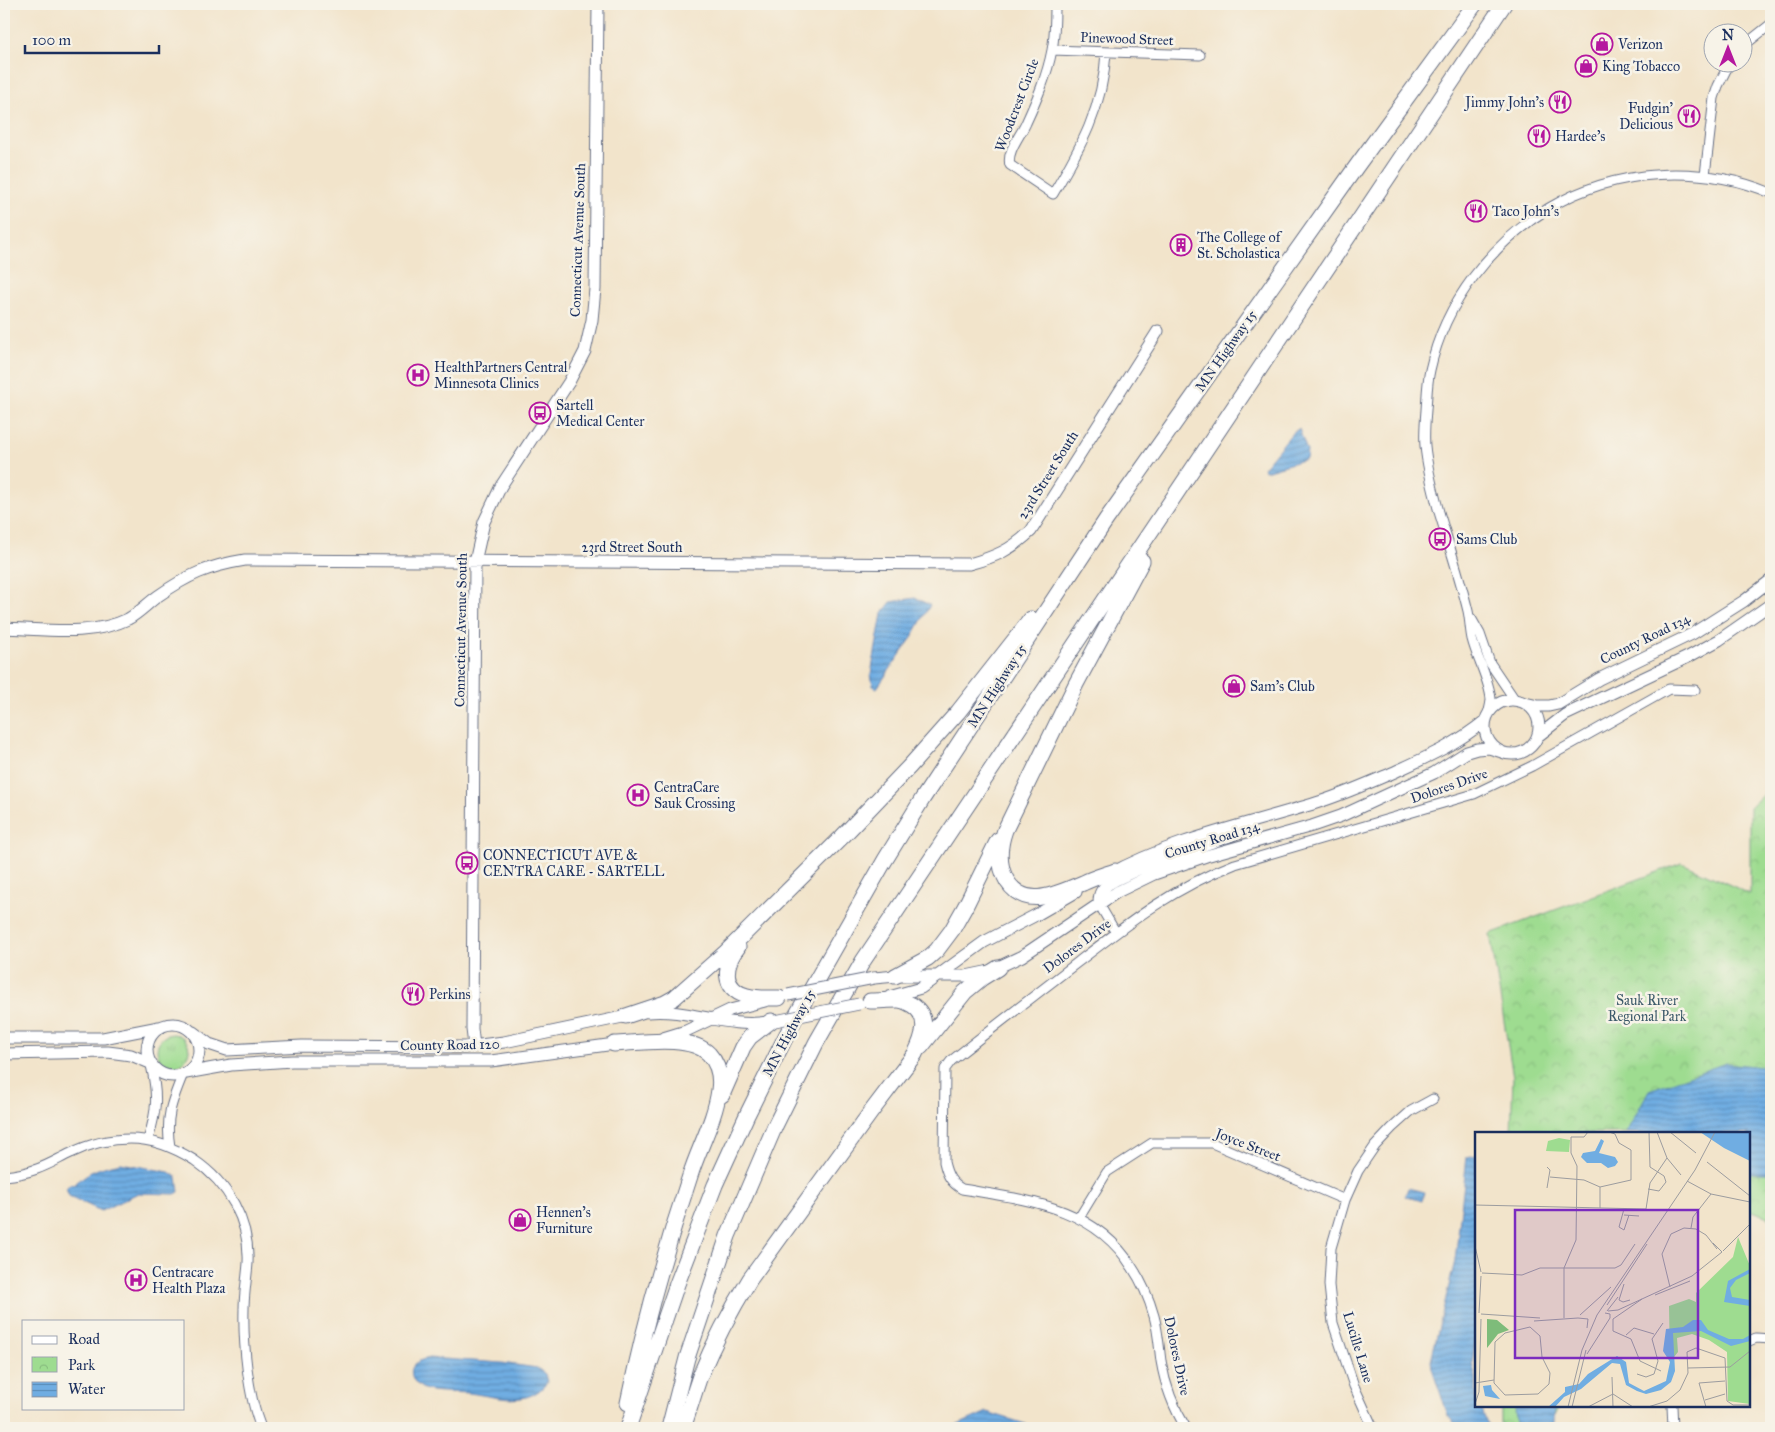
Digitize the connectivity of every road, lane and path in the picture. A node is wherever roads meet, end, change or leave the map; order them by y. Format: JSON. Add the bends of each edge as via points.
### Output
{"nodes":[{"id":1,"x":598,"y":4,"type":"edge"},
{"id":2,"x":1055,"y":4,"type":"edge"},
{"id":3,"x":1475,"y":4,"type":"edge"},
{"id":4,"x":1504,"y":4,"type":"edge"},
{"id":5,"x":1771,"y":24,"type":"edge"},
{"id":6,"x":1752,"y":39,"type":"edge"},
{"id":7,"x":1052,"y":50,"type":"junction"},
{"id":8,"x":1106,"y":53,"type":"junction"},
{"id":9,"x":1200,"y":55,"type":"dead end"},
{"id":10,"x":1725,"y":72,"type":"edge"},
{"id":11,"x":1705,"y":176,"type":"junction"},
{"id":12,"x":1771,"y":193,"type":"edge"},
{"id":13,"x":1158,"y":330,"type":"dead end"},
{"id":14,"x":1190,"y":472,"type":"junction"},
{"id":15,"x":1106,"y":520,"type":"junction"},
{"id":16,"x":475,"y":562,"type":"junction"},
{"id":17,"x":1771,"y":580,"type":"edge"},
{"id":18,"x":1771,"y":604,"type":"edge"},
{"id":19,"x":1469,"y":614,"type":"junction"},
{"id":20,"x":4,"y":628,"type":"edge"},
{"id":21,"x":1695,"y":690,"type":"dead end"},
{"id":22,"x":1520,"y":701,"type":"junction"},
{"id":23,"x":1487,"y":717,"type":"junction"},
{"id":24,"x":1538,"y":736,"type":"junction"},
{"id":25,"x":1502,"y":752,"type":"junction"},
{"id":26,"x":1025,"y":790,"type":"junction"},
{"id":27,"x":1288,"y":811,"type":"junction"},
{"id":28,"x":1115,"y":871,"type":"junction"},
{"id":29,"x":1099,"y":904,"type":"junction"},
{"id":30,"x":759,"y":919,"type":"junction"},
{"id":31,"x":1116,"y":933,"type":"junction"},
{"id":32,"x":998,"y":968,"type":"junction"},
{"id":33,"x":895,"y":976,"type":"junction"},
{"id":34,"x":938,"y":976,"type":"junction"},
{"id":35,"x":874,"y":978,"type":"joint"},
{"id":36,"x":783,"y":997,"type":"junction"},
{"id":37,"x":864,"y":1002,"type":"junction"},
{"id":38,"x":626,"y":1016,"type":"junction"},
{"id":39,"x":710,"y":1019,"type":"junction"},
{"id":40,"x":773,"y":1021,"type":"junction"},
{"id":41,"x":160,"y":1026,"type":"junction"},
{"id":42,"x":193,"y":1032,"type":"junction"},
{"id":43,"x":4,"y":1038,"type":"edge"},
{"id":44,"x":614,"y":1044,"type":"junction"},
{"id":45,"x":474,"y":1046,"type":"junction"},
{"id":46,"x":4,"y":1054,"type":"edge"},
{"id":47,"x":915,"y":1054,"type":"junction"},
{"id":48,"x":151,"y":1064,"type":"junction"},
{"id":49,"x":185,"y":1073,"type":"junction"},
{"id":50,"x":1433,"y":1099,"type":"dead end"},
{"id":51,"x":712,"y":1117,"type":"junction"},
{"id":52,"x":148,"y":1140,"type":"junction"},
{"id":53,"x":170,"y":1147,"type":"junction"},
{"id":54,"x":4,"y":1176,"type":"edge"},
{"id":55,"x":1345,"y":1200,"type":"junction"},
{"id":56,"x":1079,"y":1218,"type":"junction"},
{"id":57,"x":1771,"y":1339,"type":"edge"},
{"id":58,"x":1750,"y":1341,"type":"edge"},
{"id":59,"x":1672,"y":1407,"type":"edge"},
{"id":60,"x":262,"y":1428,"type":"edge"},
{"id":61,"x":623,"y":1428,"type":"edge"},
{"id":62,"x":628,"y":1428,"type":"edge"},
{"id":63,"x":669,"y":1428,"type":"edge"},
{"id":64,"x":683,"y":1428,"type":"edge"},
{"id":65,"x":1186,"y":1428,"type":"edge"},
{"id":66,"x":1373,"y":1428,"type":"edge"},
{"id":67,"x":1673,"y":1428,"type":"edge"}],
"edges":[{"from":1,"to":16,"type":"street","name":"Connecticut Avenue South","via":[[596,263],[592,320],[585,351],[569,382],[501,486],[484,522]]},
{"from":2,"to":7,"type":"street","name":"Woodcrest Circle"},
{"from":3,"to":15,"type":"highway","name":"MN Highway 15"},
{"from":4,"to":14,"type":"highway","name":"MN Highway 15"},
{"from":5,"to":6,"type":"street"},
{"from":7,"to":8,"type":"street","name":"Pinewood Street"},
{"from":7,"to":8,"type":"street","name":"Woodcrest Circle","via":[[1043,83],[1009,162],[1053,194],[1093,118],[1104,78]]},
{"from":8,"to":9,"type":"street","name":"Pinewood Street"},
{"from":10,"to":11,"type":"street","via":[[1714,98]]},
{"from":11,"to":12,"type":"street","via":[[1749,184]]},
{"from":11,"to":19,"type":"street","via":[[1639,176],[1582,192],[1556,204],[1507,239],[1486,260],[1454,307],[1430,371],[1424,430],[1431,482]]},
{"from":13,"to":16,"type":"street","name":"23rd Street South","via":[[1031,531],[1017,545],[985,560],[968,564]]},
{"from":14,"to":26,"type":"highway","via":[[1099,640]]},
{"from":14,"to":63,"type":"highway","name":"MN Highway 15","via":[[862,961],[816,1043],[775,1126],[728,1236],[687,1358]]},
{"from":15,"to":30,"type":"highway","via":[[933,741]]},
{"from":15,"to":62,"type":"highway","name":"MN Highway 15","via":[[885,860],[796,1016],[716,1185],[677,1284]]},
{"from":16,"to":20,"type":"street","name":"23rd Street South","via":[[245,560],[192,574],[129,618],[104,627],[68,630]]},
{"from":16,"to":45,"type":"street","name":"Connecticut Avenue South"},
{"from":17,"to":22,"type":"street","name":"County Road 134","via":[[1744,602],[1692,634],[1599,679],[1558,704],[1538,706]]},
{"from":18,"to":24,"type":"street","via":[[1719,640],[1565,715]]},
{"from":19,"to":22,"type":"street","via":[[1490,663]]},
{"from":19,"to":23,"type":"street","via":[[1475,651],[1491,701]]},
{"from":21,"to":31,"type":"street","name":"Dolores Drive","via":[[1669,689],[1532,766],[1474,794],[1235,864],[1208,875],[1160,901]]},
{"from":22,"to":23,"type":"street","via":[[1499,703]]},
{"from":22,"to":24,"type":"street","via":[[1536,714],[1540,729]]},
{"from":23,"to":25,"type":"street","via":[[1485,728],[1490,743]]},
{"from":23,"to":27,"type":"street","name":"County Road 134","via":[[1442,750],[1356,789]]},
{"from":24,"to":25,"type":"street","via":[[1527,750],[1511,754]]},
{"from":25,"to":29,"type":"street","name":"County Road 134","via":[[1489,748],[1467,752],[1434,774],[1374,802],[1312,826],[1180,864],[1134,883]]},
{"from":26,"to":28,"type":"highway","via":[[1001,842],[1000,863],[1010,885],[1024,895],[1042,898]]},
{"from":26,"to":33,"type":"highway","via":[[944,941],[928,958]]},
{"from":27,"to":28,"type":"street","name":"County Road 134","via":[[1181,843]]},
{"from":27,"to":29,"type":"street","via":[[1222,840],[1136,870],[1104,888]]},
{"from":28,"to":34,"type":"street","name":"County Road 134","via":[[984,942]]},
{"from":29,"to":31,"type":"street"},
{"from":29,"to":32,"type":"street","name":"County Road 134","via":[[1022,956]]},
{"from":30,"to":36,"type":"highway","via":[[732,955],[729,982],[734,990],[749,997]]},
{"from":30,"to":38,"type":"highway","via":[[674,998]]},
{"from":31,"to":56,"type":"street","name":"Dolores Drive","via":[[945,1068],[944,1162],[955,1185],[1043,1204]]},
{"from":32,"to":34,"type":"street","name":"County Road 134","via":[[979,974]]},
{"from":32,"to":47,"type":"highway","via":[[965,992]]},
{"from":33,"to":34,"type":"street","name":"County Road 134"},
{"from":33,"to":35,"type":"street","name":"County Road 134"},
{"from":34,"to":37,"type":"street","name":"County Road 134","via":[[921,988]]},
{"from":35,"to":36,"type":"street","name":"County Road 120","bridge":true},
{"from":36,"to":39,"type":"street","name":"County Road 120","via":[[737,1008]]},
{"from":37,"to":40,"type":"street","name":"County Road 120","bridge":true},
{"from":37,"to":47,"type":"highway","via":[[903,1001],[920,1012],[924,1030]]},
{"from":38,"to":39,"type":"street","name":"County Road 120","via":[[655,1011]]},
{"from":38,"to":45,"type":"street","name":"County Road 120"},
{"from":39,"to":40,"type":"street","name":"County Road 120","via":[[738,1024]]},
{"from":39,"to":44,"type":"street","name":"County Road 120","via":[[665,1037]]},
{"from":40,"to":51,"type":"highway","via":[[750,1037]]},
{"from":41,"to":42,"type":"street","via":[[174,1023]]},
{"from":41,"to":43,"type":"street","via":[[103,1038]]},
{"from":41,"to":48,"type":"street","via":[[147,1044]]},
{"from":42,"to":45,"type":"street","name":"County Road 120","via":[[209,1044],[227,1050],[302,1046]]},
{"from":42,"to":49,"type":"street","via":[[199,1052],[194,1065]]},
{"from":44,"to":49,"type":"street","name":"County Road 120","via":[[491,1060],[275,1062],[231,1064]]},
{"from":44,"to":51,"type":"highway","via":[[670,1042],[689,1043],[702,1048],[714,1061],[719,1073],[719,1091]]},
{"from":46,"to":48,"type":"street","via":[[108,1052],[131,1055]]},
{"from":47,"to":64,"type":"highway","via":[[750,1279],[706,1363]]},
{"from":48,"to":49,"type":"street","via":[[162,1074],[176,1076]]},
{"from":48,"to":52,"type":"street","via":[[157,1096]]},
{"from":49,"to":53,"type":"street","via":[[168,1114]]},
{"from":50,"to":55,"type":"street","name":"Lucille Lane","via":[[1411,1111],[1375,1146],[1358,1171]]},
{"from":51,"to":61,"type":"highway","via":[[669,1243],[638,1353]]},
{"from":52,"to":53,"type":"street"},
{"from":52,"to":54,"type":"street","via":[[97,1143],[38,1169]]},
{"from":53,"to":60,"type":"street","via":[[214,1176],[236,1207],[243,1225],[248,1262],[244,1307],[245,1356]]},
{"from":55,"to":56,"type":"street","name":"Joyce Street","via":[[1212,1143],[1152,1143],[1107,1172]]},
{"from":55,"to":66,"type":"street","name":"Lucille Lane","via":[[1331,1248],[1329,1285],[1333,1323],[1354,1386]]},
{"from":56,"to":65,"type":"street","name":"Dolores Drive","via":[[1119,1248],[1140,1280],[1154,1317],[1166,1384]]},
{"from":57,"to":58,"type":"street"},
{"from":59,"to":67,"type":"street"}]}
